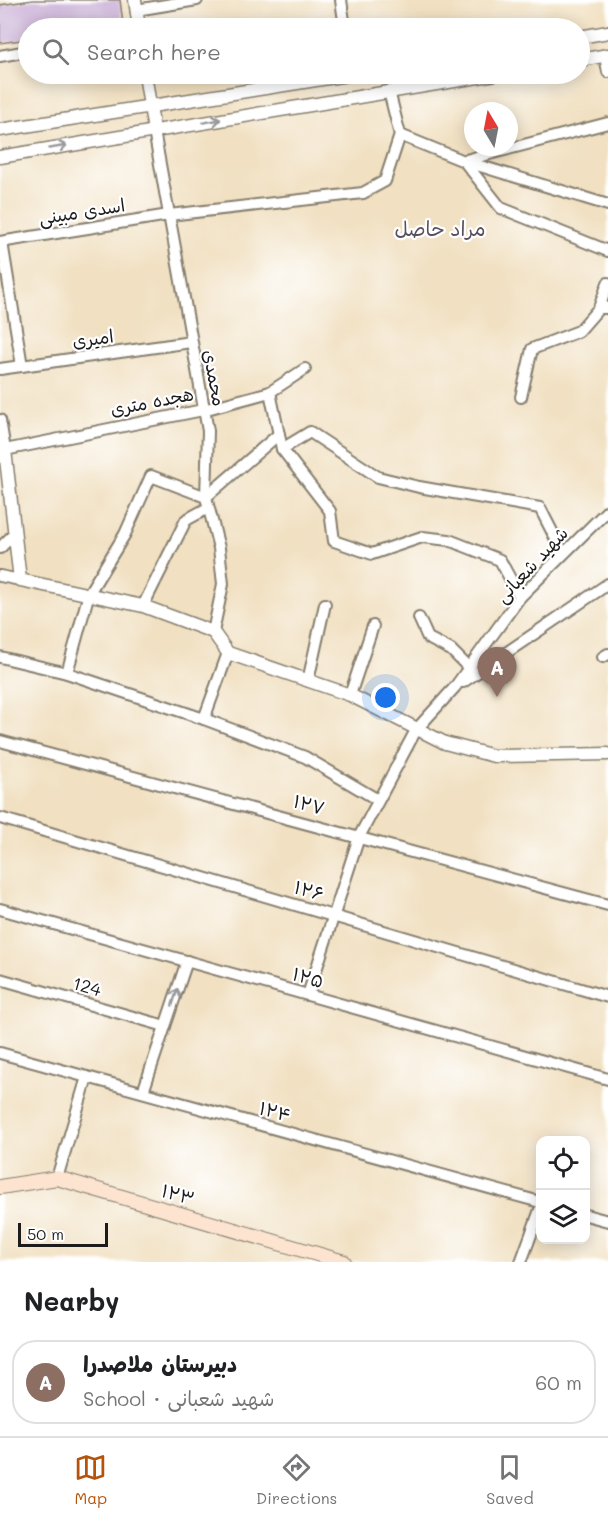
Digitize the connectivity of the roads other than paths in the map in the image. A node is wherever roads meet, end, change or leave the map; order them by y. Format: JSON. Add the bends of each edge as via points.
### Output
{"nodes":[{"id":1,"x":197,"y":0,"type":"edge"},
{"id":2,"x":341,"y":0,"type":"edge"},
{"id":3,"x":135,"y":5,"type":"edge"},
{"id":4,"x":344,"y":18,"type":"edge"},
{"id":5,"x":608,"y":32,"type":"edge"},
{"id":6,"x":590,"y":35,"type":"edge"},
{"id":7,"x":18,"y":53,"type":"edge"},
{"id":8,"x":0,"y":56,"type":"edge"},
{"id":9,"x":607,"y":56,"type":"edge"},
{"id":10,"x":590,"y":58,"type":"edge"},
{"id":11,"x":608,"y":72,"type":"edge"},
{"id":12,"x":147,"y":84,"type":"edge"},
{"id":13,"x":291,"y":84,"type":"edge"},
{"id":14,"x":433,"y":84,"type":"edge"},
{"id":15,"x":389,"y":91,"type":"junction"},
{"id":16,"x":150,"y":107,"type":"junction"},
{"id":17,"x":608,"y":123,"type":"edge"},
{"id":18,"x":0,"y":130,"type":"edge"},
{"id":19,"x":154,"y":131,"type":"junction"},
{"id":20,"x":400,"y":135,"type":"junction"},
{"id":21,"x":0,"y":157,"type":"edge"},
{"id":22,"x":464,"y":161,"type":"junction"},
{"id":23,"x":608,"y":205,"type":"edge"},
{"id":24,"x":169,"y":215,"type":"junction"},
{"id":25,"x":1,"y":242,"type":"edge"},
{"id":26,"x":608,"y":251,"type":"edge"},
{"id":27,"x":608,"y":283,"type":"edge"},
{"id":28,"x":604,"y":308,"type":"edge"},
{"id":29,"x":191,"y":342,"type":"junction"},
{"id":30,"x":22,"y":366,"type":"junction"},
{"id":31,"x":0,"y":369,"type":"edge"},
{"id":32,"x":305,"y":369,"type":"dead end"},
{"id":33,"x":270,"y":392,"type":"junction"},
{"id":34,"x":521,"y":397,"type":"dead end"},
{"id":35,"x":203,"y":410,"type":"junction"},
{"id":36,"x":0,"y":420,"type":"edge"},
{"id":37,"x":279,"y":434,"type":"junction"},
{"id":38,"x":282,"y":449,"type":"junction"},
{"id":39,"x":2,"y":450,"type":"edge"},
{"id":40,"x":207,"y":502,"type":"junction"},
{"id":41,"x":608,"y":510,"type":"edge"},
{"id":42,"x":13,"y":535,"type":"junction"},
{"id":43,"x":0,"y":548,"type":"edge"},
{"id":44,"x":563,"y":553,"type":"junction"},
{"id":45,"x":0,"y":576,"type":"edge"},
{"id":46,"x":20,"y":580,"type":"junction"},
{"id":47,"x":608,"y":584,"type":"edge"},
{"id":48,"x":89,"y":593,"type":"junction"},
{"id":49,"x":520,"y":597,"type":"junction"},
{"id":50,"x":325,"y":604,"type":"dead end"},
{"id":51,"x":143,"y":606,"type":"junction"},
{"id":52,"x":418,"y":618,"type":"dead end"},
{"id":53,"x":373,"y":626,"type":"dead end"},
{"id":54,"x":213,"y":632,"type":"junction"},
{"id":55,"x":228,"y":653,"type":"junction"},
{"id":56,"x":0,"y":657,"type":"edge"},
{"id":57,"x":469,"y":668,"type":"junction"},
{"id":58,"x":67,"y":674,"type":"junction"},
{"id":59,"x":308,"y":681,"type":"junction"},
{"id":60,"x":455,"y":687,"type":"junction"},
{"id":61,"x":350,"y":695,"type":"junction"},
{"id":62,"x":204,"y":719,"type":"junction"},
{"id":63,"x":416,"y":730,"type":"junction"},
{"id":64,"x":0,"y":741,"type":"edge"},
{"id":65,"x":608,"y":754,"type":"edge"},
{"id":66,"x":378,"y":800,"type":"junction"},
{"id":67,"x":0,"y":818,"type":"edge"},
{"id":68,"x":359,"y":837,"type":"junction"},
{"id":69,"x":608,"y":903,"type":"edge"},
{"id":70,"x":0,"y":909,"type":"edge"},
{"id":71,"x":332,"y":916,"type":"junction"},
{"id":72,"x":186,"y":961,"type":"junction"},
{"id":73,"x":0,"y":979,"type":"edge"},
{"id":74,"x":308,"y":995,"type":"junction"},
{"id":75,"x":608,"y":997,"type":"edge"},
{"id":76,"x":165,"y":1026,"type":"junction"},
{"id":77,"x":0,"y":1053,"type":"edge"},
{"id":78,"x":87,"y":1077,"type":"junction"},
{"id":79,"x":608,"y":1079,"type":"edge"},
{"id":80,"x":143,"y":1092,"type":"junction"},
{"id":81,"x":57,"y":1178,"type":"junction"},
{"id":82,"x":0,"y":1187,"type":"edge"},
{"id":83,"x":536,"y":1201,"type":"edge"},
{"id":84,"x":590,"y":1216,"type":"edge"},
{"id":85,"x":536,"y":1221,"type":"edge"},
{"id":86,"x":608,"y":1221,"type":"edge"},
{"id":87,"x":344,"y":1262,"type":"edge"},
{"id":88,"x":521,"y":1262,"type":"edge"}],
"edges":[{"from":1,"to":3,"type":"street"},
{"from":2,"to":4,"type":"street"},
{"from":5,"to":6,"type":"street"},
{"from":7,"to":8,"type":"street"},
{"from":9,"to":10,"type":"street"},
{"from":9,"to":11,"type":"street"},
{"from":12,"to":16,"type":"street"},
{"from":13,"to":16,"type":"street"},
{"from":14,"to":15,"type":"street"},
{"from":19,"to":15,"type":"street","one_way":true},
{"from":15,"to":20,"type":"street"},
{"from":16,"to":18,"type":"street"},
{"from":16,"to":19,"type":"street"},
{"from":17,"to":22,"type":"street"},
{"from":21,"to":19,"type":"street","one_way":true},
{"from":19,"to":24,"type":"street","name":"محمدی"},
{"from":20,"to":22,"type":"street"},
{"from":20,"to":24,"type":"street","name":"اسدی مبینی","via":[[385,181],[363,193]]},
{"from":22,"to":23,"type":"street"},
{"from":22,"to":26,"type":"street","via":[[501,208]]},
{"from":24,"to":25,"type":"street","name":"اسدی مبینی"},
{"from":24,"to":29,"type":"street","name":"محمدی"},
{"from":25,"to":30,"type":"street"},
{"from":27,"to":28,"type":"street"},
{"from":28,"to":34,"type":"street","via":[[579,331],[532,349]]},
{"from":29,"to":30,"type":"street","name":"امیری"},
{"from":29,"to":35,"type":"street","name":"محمدی"},
{"from":30,"to":31,"type":"street","name":"امیری"},
{"from":32,"to":33,"type":"street","name":"هجده متری"},
{"from":33,"to":35,"type":"street","name":"هجده متری"},
{"from":33,"to":37,"type":"street"},
{"from":35,"to":39,"type":"street","name":"هجده متری"},
{"from":35,"to":40,"type":"street","name":"محمدی","via":[[208,431]]},
{"from":36,"to":39,"type":"street"},
{"from":37,"to":38,"type":"street"},
{"from":37,"to":40,"type":"street"},
{"from":38,"to":44,"type":"street","via":[[310,432],[378,477],[540,508]]},
{"from":38,"to":49,"type":"street","via":[[330,511],[334,541],[372,554],[422,537],[448,540],[500,560]]},
{"from":39,"to":42,"type":"street"},
{"from":40,"to":48,"type":"street","via":[[151,476],[125,534]]},
{"from":40,"to":51,"type":"street","via":[[186,520]]},
{"from":40,"to":54,"type":"street","name":"محمدی","via":[[223,584]]},
{"from":41,"to":44,"type":"street","name":"شهید شعبانی"},
{"from":42,"to":43,"type":"street"},
{"from":42,"to":46,"type":"street"},
{"from":44,"to":49,"type":"street","name":"شهید شعبانی"},
{"from":45,"to":46,"type":"street"},
{"from":46,"to":48,"type":"street"},
{"from":47,"to":60,"type":"street"},
{"from":48,"to":51,"type":"street"},
{"from":48,"to":58,"type":"street"},
{"from":49,"to":57,"type":"street","name":"شهید شعبانی"},
{"from":50,"to":59,"type":"street"},
{"from":51,"to":54,"type":"street"},
{"from":52,"to":57,"type":"street","via":[[428,638],[451,650]]},
{"from":53,"to":61,"type":"street"},
{"from":54,"to":55,"type":"street"},
{"from":55,"to":59,"type":"street"},
{"from":55,"to":62,"type":"street"},
{"from":56,"to":58,"type":"street"},
{"from":57,"to":60,"type":"street","name":"شهید شعبانی"},
{"from":58,"to":62,"type":"street"},
{"from":59,"to":61,"type":"street"},
{"from":60,"to":63,"type":"street","name":"شهید شعبانی"},
{"from":61,"to":63,"type":"street"},
{"from":62,"to":66,"type":"street","via":[[305,757]]},
{"from":63,"to":65,"type":"street","via":[[445,743],[494,756]]},
{"from":63,"to":66,"type":"street","name":"شهید شعبانی"},
{"from":64,"to":68,"type":"street","name":"۱۲۷"},
{"from":66,"to":68,"type":"street","name":"شهید شعبانی"},
{"from":67,"to":71,"type":"street","name":"۱۲۶"},
{"from":68,"to":69,"type":"street","name":"۱۲۷"},
{"from":68,"to":71,"type":"street","name":"شهید شعبانی"},
{"from":70,"to":72,"type":"street","name":"۱۲۵"},
{"from":71,"to":74,"type":"street","name":"شهید شعبانی"},
{"from":71,"to":75,"type":"street","name":"۱۲۶"},
{"from":72,"to":74,"type":"street","name":"۱۲۵"},
{"from":76,"to":72,"type":"street","one_way":true},
{"from":73,"to":76,"type":"street","name":"124"},
{"from":74,"to":79,"type":"street","name":"۱۲۵"},
{"from":76,"to":80,"type":"street"},
{"from":77,"to":78,"type":"street","name":"۱۲۴"},
{"from":78,"to":80,"type":"street","name":"۱۲۴"},
{"from":78,"to":81,"type":"street"},
{"from":80,"to":83,"type":"street","name":"۱۲۴"},
{"from":81,"to":82,"type":"main road","name":"۱۲۳"},
{"from":81,"to":87,"type":"main road","name":"۱۲۳"},
{"from":84,"to":86,"type":"street"},
{"from":85,"to":88,"type":"street"}]}
